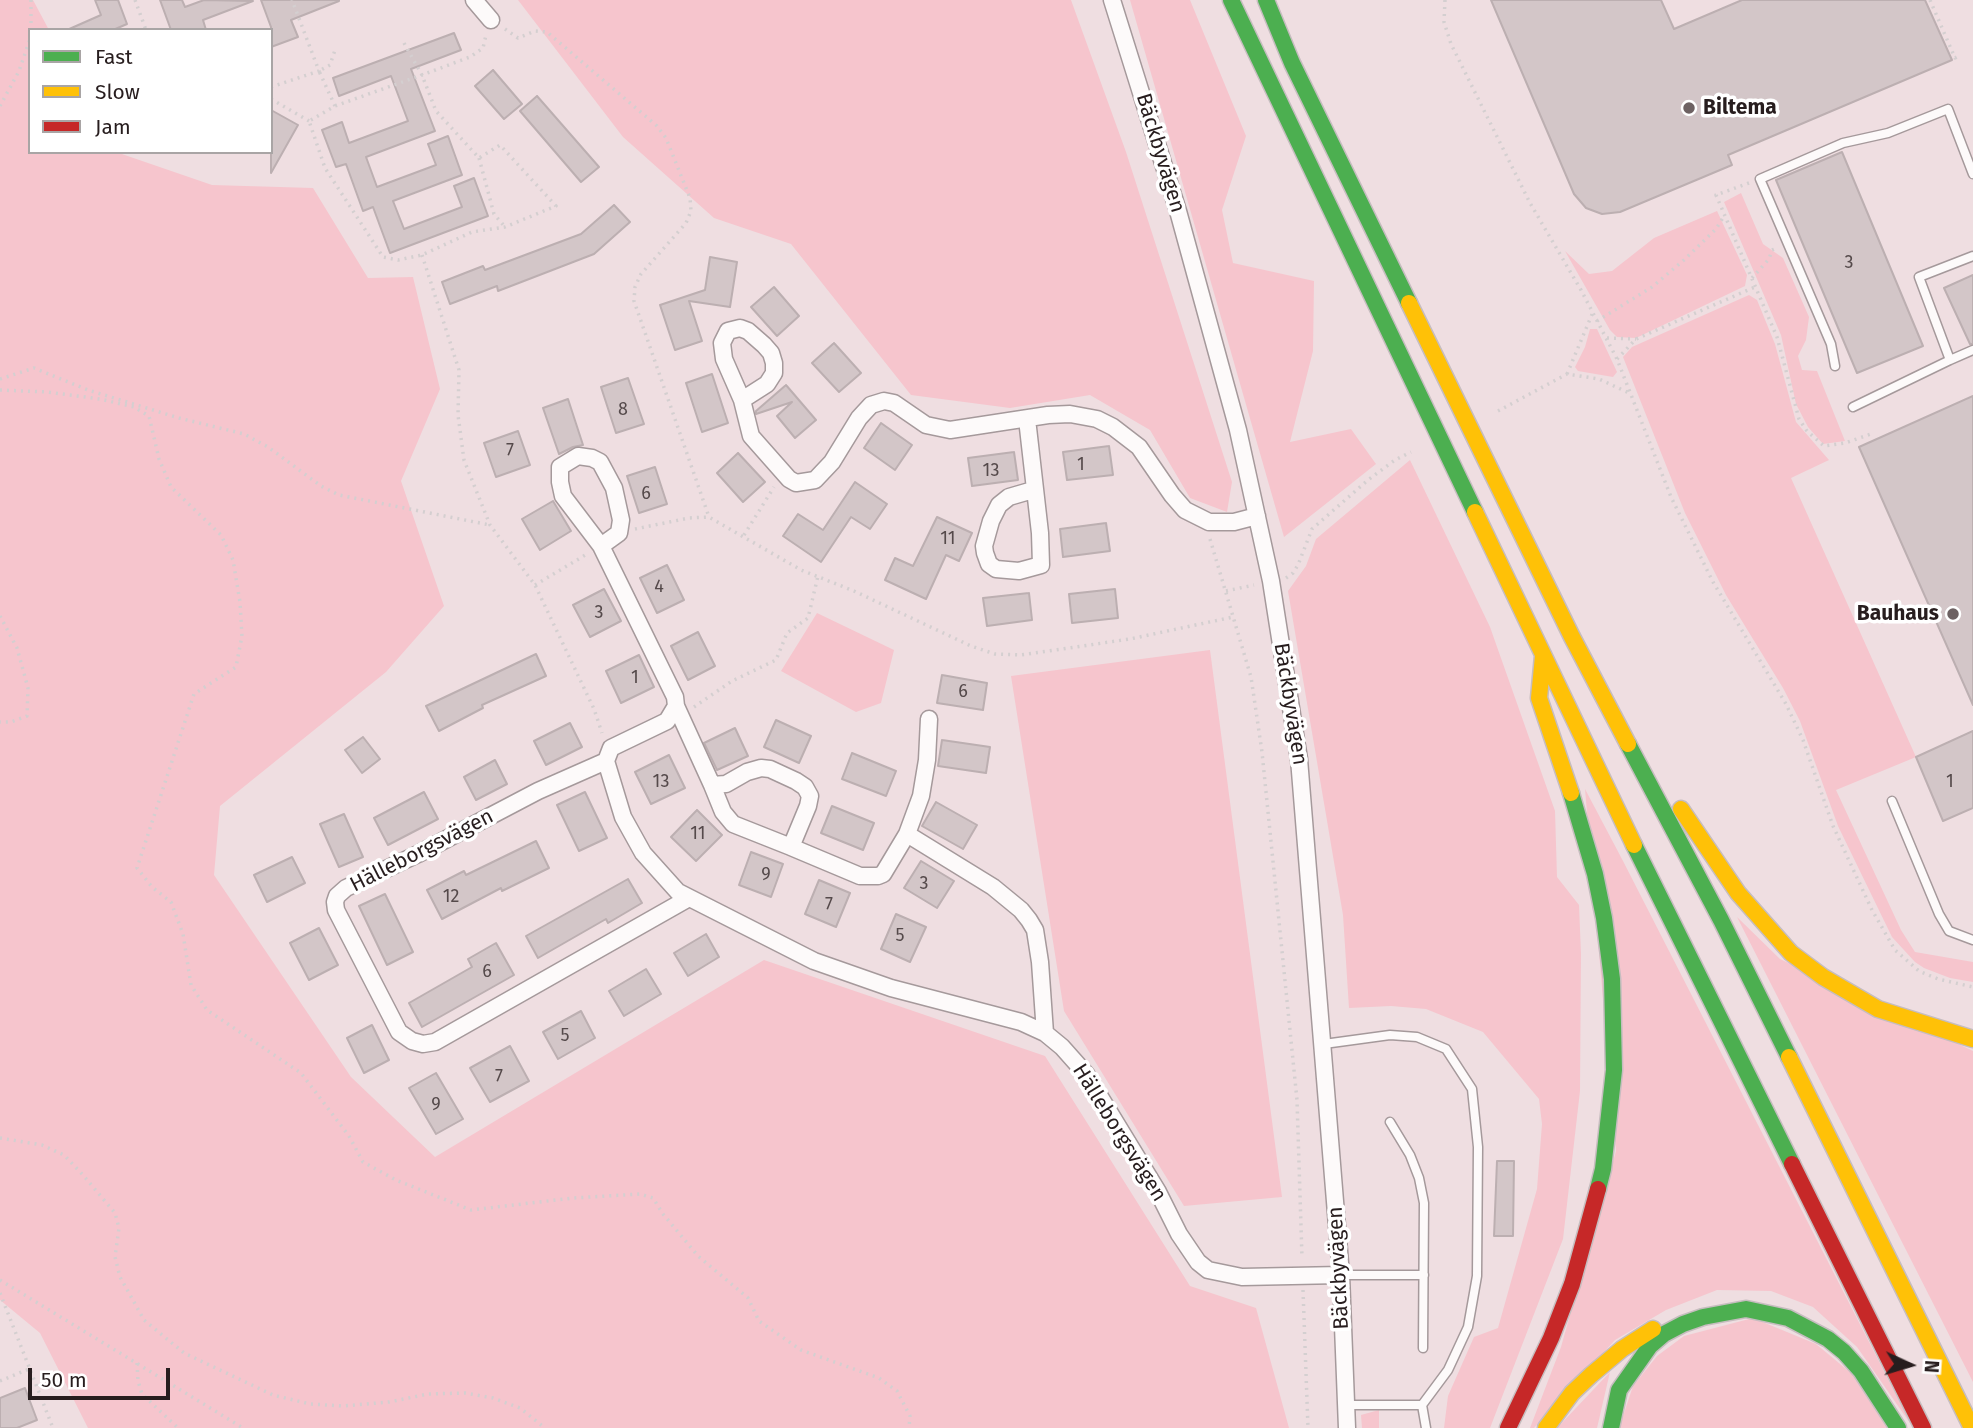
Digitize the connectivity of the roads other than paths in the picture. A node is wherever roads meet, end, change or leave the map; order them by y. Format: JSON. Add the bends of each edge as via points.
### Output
{"nodes":[{"id":1,"x":474,"y":0,"type":"edge"},
{"id":2,"x":1112,"y":0,"type":"edge"},
{"id":3,"x":1231,"y":0,"type":"edge"},
{"id":4,"x":1266,"y":0,"type":"edge"},
{"id":5,"x":491,"y":20,"type":"road end"},
{"id":6,"x":1973,"y":174,"type":"edge"},
{"id":7,"x":1973,"y":256,"type":"edge"},
{"id":8,"x":1973,"y":350,"type":"edge"},
{"id":9,"x":1951,"y":359,"type":"junction"},
{"id":10,"x":1835,"y":366,"type":"dead end"},
{"id":11,"x":742,"y":400,"type":"dead end"},
{"id":12,"x":1853,"y":407,"type":"dead end"},
{"id":13,"x":1027,"y":419,"type":"junction"},
{"id":14,"x":1033,"y":490,"type":"junction"},
{"id":15,"x":1257,"y":516,"type":"junction"},
{"id":16,"x":601,"y":546,"type":"junction"},
{"id":17,"x":1543,"y":656,"type":"junction"},
{"id":18,"x":676,"y":706,"type":"junction"},
{"id":19,"x":929,"y":719,"type":"dead end"},
{"id":20,"x":609,"y":755,"type":"junction"},
{"id":21,"x":1638,"y":763,"type":"junction"},
{"id":22,"x":712,"y":785,"type":"junction"},
{"id":23,"x":1892,"y":801,"type":"dead end"},
{"id":24,"x":907,"y":834,"type":"junction"},
{"id":25,"x":791,"y":847,"type":"junction"},
{"id":26,"x":689,"y":898,"type":"junction"},
{"id":27,"x":1973,"y":940,"type":"edge"},
{"id":28,"x":1045,"y":1033,"type":"junction"},
{"id":29,"x":1973,"y":1039,"type":"edge"},
{"id":30,"x":1324,"y":1044,"type":"junction"},
{"id":31,"x":1391,"y":1122,"type":"dead end"},
{"id":32,"x":1341,"y":1275,"type":"junction"},
{"id":33,"x":1424,"y":1275,"type":"junction"},
{"id":34,"x":1745,"y":1309,"type":"junction"},
{"id":35,"x":1423,"y":1348,"type":"dead end"},
{"id":36,"x":1346,"y":1405,"type":"junction"},
{"id":37,"x":1422,"y":1405,"type":"junction"},
{"id":38,"x":1347,"y":1428,"type":"edge"},
{"id":39,"x":1426,"y":1428,"type":"edge"},
{"id":40,"x":1508,"y":1428,"type":"edge"},
{"id":41,"x":1546,"y":1428,"type":"edge"},
{"id":42,"x":1611,"y":1428,"type":"edge"},
{"id":43,"x":1898,"y":1428,"type":"edge"},
{"id":44,"x":1923,"y":1428,"type":"edge"},
{"id":45,"x":1972,"y":1428,"type":"edge"}],
"edges":[{"from":1,"to":5,"type":"street"},
{"from":2,"to":15,"type":"street","name":"Bäckbyvägen","via":[[1178,211]]},
{"from":3,"to":17,"type":"highway"},
{"from":4,"to":21,"type":"highway","via":[[1292,63]]},
{"from":6,"to":10,"type":"lane","via":[[1948,109],[1888,133],[1843,143],[1760,178],[1831,344]]},
{"from":7,"to":9,"type":"lane","via":[[1919,277]]},
{"from":8,"to":9,"type":"lane"},
{"from":9,"to":12,"type":"lane"},
{"from":11,"to":13,"type":"street","via":[[751,436],[796,483],[815,480],[859,418],[871,405],[884,401],[937,429]]},
{"from":13,"to":14,"type":"street"},
{"from":13,"to":15,"type":"street","via":[[1070,414],[1097,419],[1139,447],[1185,510],[1209,522]]},
{"from":14,"to":14,"type":"street","via":[[1041,565],[1019,571],[996,569],[989,564],[984,545],[991,521],[1009,497]]},
{"from":15,"to":30,"type":"street","name":"Bäckbyvägen","via":[[1300,759]]},
{"from":16,"to":16,"type":"street","via":[[619,533],[614,488],[600,462],[578,456],[561,467],[562,496]]},
{"from":16,"to":18,"type":"street"},
{"from":17,"to":40,"type":"highway","via":[[1539,698],[1581,823],[1604,918],[1612,979],[1614,1070],[1603,1169],[1576,1272]]},
{"from":17,"to":44,"type":"highway"},
{"from":18,"to":20,"type":"street","via":[[667,721]]},
{"from":18,"to":22,"type":"street"},
{"from":19,"to":24,"type":"street","via":[[924,783]]},
{"from":20,"to":26,"type":"street","name":"Hälleborgsvägen","via":[[623,817],[643,853]]},
{"from":20,"to":26,"type":"street","name":"Hälleborgsvägen","via":[[337,896],[336,910],[399,1032],[411,1041],[435,1042]]},
{"from":21,"to":29,"type":"highway","via":[[1683,811],[1738,893],[1791,953],[1878,1009]]},
{"from":21,"to":45,"type":"highway","via":[[1721,920]]},
{"from":22,"to":25,"type":"street","via":[[733,824]]},
{"from":22,"to":25,"type":"street","via":[[726,784],[761,768],[805,787],[810,796],[808,806]]},
{"from":23,"to":27,"type":"lane","via":[[1939,914],[1949,931]]},
{"from":24,"to":25,"type":"street","via":[[878,876],[860,876]]},
{"from":24,"to":28,"type":"street","via":[[993,887],[1030,920],[1038,951]]},
{"from":26,"to":28,"type":"street","name":"Hälleborgsvägen","via":[[825,965]]},
{"from":28,"to":32,"type":"street","name":"Hälleborgsvägen","via":[[1086,1074],[1198,1262],[1208,1270],[1242,1277]]},
{"from":30,"to":32,"type":"street","name":"Bäckbyvägen"},
{"from":30,"to":37,"type":"lane","via":[[1390,1035],[1417,1037],[1446,1049],[1472,1089],[1478,1159],[1477,1276],[1468,1327],[1448,1370]]},
{"from":31,"to":33,"type":"lane","via":[[1419,1178],[1424,1203]]},
{"from":32,"to":33,"type":"lane"},
{"from":32,"to":36,"type":"street","name":"Bäckbyvägen"},
{"from":33,"to":35,"type":"lane"},
{"from":34,"to":41,"type":"highway","via":[[1708,1306],[1662,1324],[1591,1375]]},
{"from":34,"to":42,"type":"highway","via":[[1682,1324],[1650,1346],[1619,1390]]},
{"from":34,"to":43,"type":"highway","via":[[1788,1318],[1828,1339],[1861,1371]]},
{"from":36,"to":37,"type":"lane"},
{"from":36,"to":38,"type":"street","name":"Bäckbyvägen"},
{"from":37,"to":39,"type":"lane"}]}
